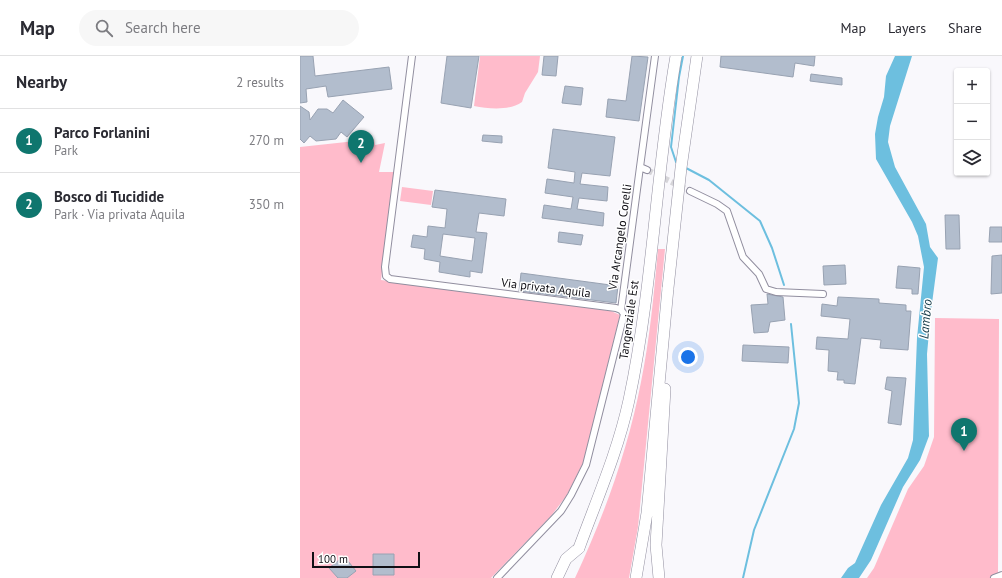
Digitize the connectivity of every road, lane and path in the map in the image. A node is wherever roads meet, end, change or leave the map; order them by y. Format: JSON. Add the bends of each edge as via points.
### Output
{"nodes":[{"id":1,"x":412,"y":56,"type":"edge"},
{"id":2,"x":655,"y":56,"type":"edge"},
{"id":3,"x":676,"y":56,"type":"edge"},
{"id":4,"x":697,"y":56,"type":"edge"},
{"id":5,"x":640,"y":167,"type":"junction"},
{"id":6,"x":647,"y":170,"type":"tunnel mouth"},
{"id":7,"x":690,"y":191,"type":"tunnel mouth"},
{"id":8,"x":823,"y":294,"type":"dead end"},
{"id":9,"x":621,"y":310,"type":"junction"},
{"id":10,"x":657,"y":458,"type":"junction"},
{"id":11,"x":579,"y":548,"type":"junction"},
{"id":12,"x":1002,"y":575,"type":"edge"},
{"id":13,"x":497,"y":578,"type":"edge"},
{"id":14,"x":557,"y":578,"type":"edge"},
{"id":15,"x":565,"y":578,"type":"edge"},
{"id":16,"x":636,"y":578,"type":"edge"},
{"id":17,"x":659,"y":578,"type":"edge"},
{"id":18,"x":994,"y":578,"type":"edge"}],
"edges":[{"from":1,"to":9,"type":"street","name":"Via privata Aquila","via":[[385,267],[386,276]]},
{"from":2,"to":5,"type":"street","name":"Via Arcangelo Corelli"},
{"from":3,"to":11,"type":"highway","name":"Tangenziale Est","bridge":true,"via":[[662,138],[639,348],[629,400],[617,448]]},
{"from":4,"to":10,"type":"highway","bridge":true,"via":[[668,288]]},
{"from":5,"to":6,"type":"street"},
{"from":5,"to":9,"type":"street","name":"Via Arcangelo Corelli"},
{"from":7,"to":8,"type":"street","via":[[727,211],[742,255],[759,274],[766,289],[776,292]]},
{"from":9,"to":13,"type":"street","via":[[624,318],[582,473],[561,511]]},
{"from":10,"to":16,"type":"highway"},
{"from":10,"to":17,"type":"highway","via":[[656,545]]},
{"from":11,"to":14,"type":"highway","via":[[566,559]]},
{"from":11,"to":15,"type":"highway","name":"Tangenziale Est"},
{"from":12,"to":18,"type":"street"}]}
